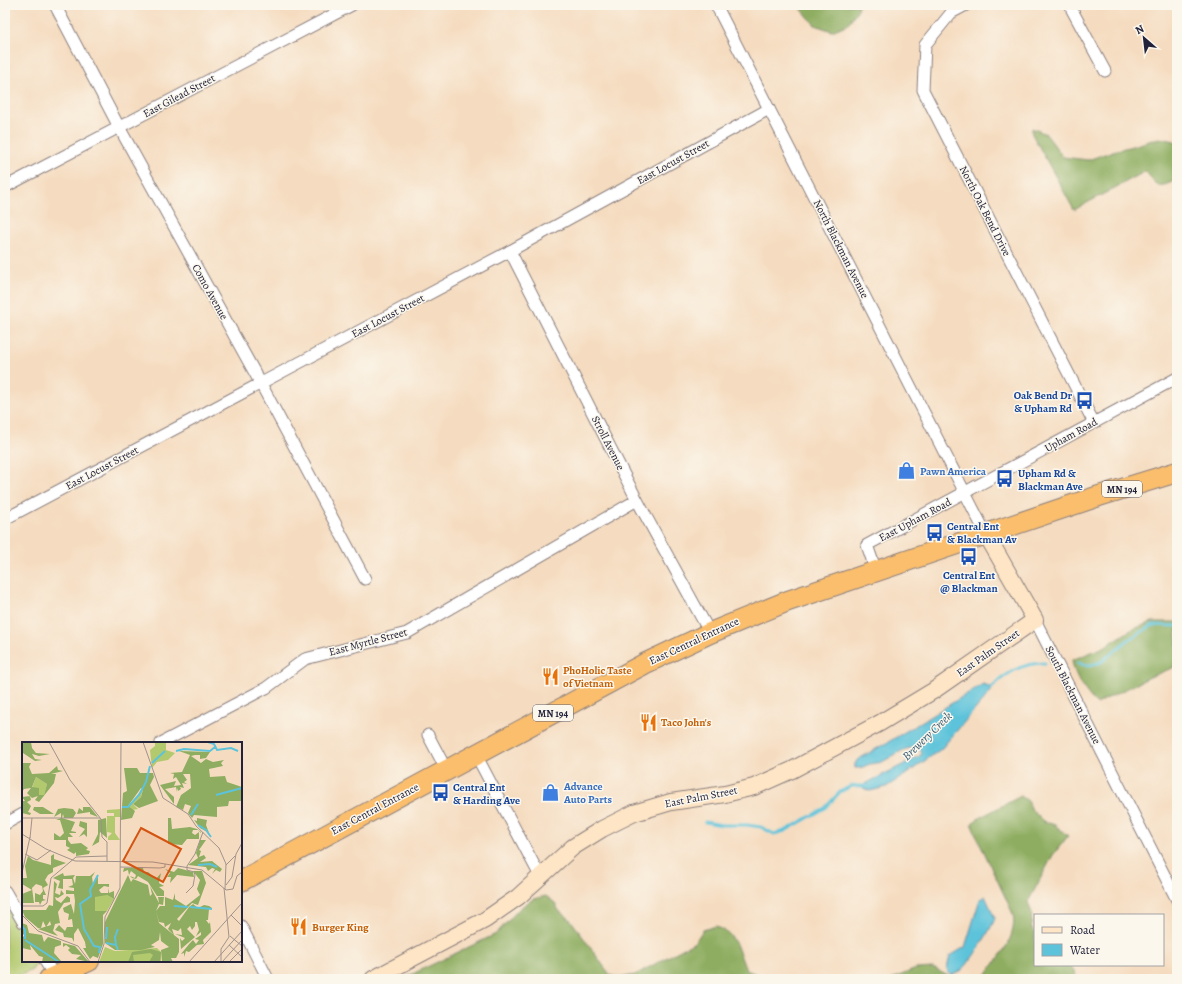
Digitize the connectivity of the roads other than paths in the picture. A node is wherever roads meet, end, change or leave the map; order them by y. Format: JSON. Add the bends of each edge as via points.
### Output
{"nodes":[{"id":1,"x":55,"y":5,"type":"edge"},
{"id":2,"x":352,"y":5,"type":"edge"},
{"id":3,"x":716,"y":5,"type":"edge"},
{"id":4,"x":966,"y":5,"type":"edge"},
{"id":5,"x":1071,"y":5,"type":"edge"},
{"id":6,"x":1105,"y":72,"type":"dead end"},
{"id":7,"x":769,"y":109,"type":"junction"},
{"id":8,"x":118,"y":127,"type":"junction"},
{"id":9,"x":5,"y":187,"type":"edge"},
{"id":10,"x":510,"y":251,"type":"junction"},
{"id":11,"x":1177,"y":378,"type":"edge"},
{"id":12,"x":261,"y":384,"type":"junction"},
{"id":13,"x":1094,"y":423,"type":"junction"},
{"id":14,"x":1177,"y":472,"type":"edge"},
{"id":15,"x":965,"y":493,"type":"junction"},
{"id":16,"x":637,"y":500,"type":"junction"},
{"id":17,"x":5,"y":520,"type":"edge"},
{"id":18,"x":986,"y":534,"type":"junction"},
{"id":19,"x":876,"y":571,"type":"junction"},
{"id":20,"x":365,"y":579,"type":"dead end"},
{"id":21,"x":1035,"y":620,"type":"junction"},
{"id":22,"x":710,"y":633,"type":"junction"},
{"id":23,"x":428,"y":735,"type":"dead end"},
{"id":24,"x":162,"y":742,"type":"edge"},
{"id":25,"x":476,"y":756,"type":"junction"},
{"id":26,"x":447,"y":771,"type":"junction"},
{"id":27,"x":22,"y":815,"type":"edge"},
{"id":28,"x":5,"y":824,"type":"edge"},
{"id":29,"x":540,"y":876,"type":"junction"},
{"id":30,"x":242,"y":880,"type":"edge"},
{"id":31,"x":5,"y":891,"type":"edge"},
{"id":32,"x":1177,"y":900,"type":"edge"},
{"id":33,"x":22,"y":920,"type":"edge"},
{"id":34,"x":242,"y":928,"type":"edge"},
{"id":35,"x":85,"y":962,"type":"edge"},
{"id":36,"x":50,"y":972,"type":"edge"},
{"id":37,"x":268,"y":979,"type":"edge"},
{"id":38,"x":373,"y":979,"type":"edge"}],
"edges":[{"from":1,"to":8,"type":"street","name":"Como Avenue"},
{"from":2,"to":8,"type":"street","name":"East Gilead Street"},
{"from":3,"to":7,"type":"street","name":"North Blackman Avenue"},
{"from":4,"to":13,"type":"street","name":"North Oak Bend Drive","via":[[951,13],[925,45],[923,90]]},
{"from":5,"to":6,"type":"street"},
{"from":7,"to":10,"type":"street","name":"East Locust Street"},
{"from":7,"to":15,"type":"street","name":"North Blackman Avenue"},
{"from":8,"to":9,"type":"street","name":"East Gilead Street"},
{"from":8,"to":12,"type":"street","name":"Como Avenue"},
{"from":10,"to":12,"type":"street","name":"East Locust Street"},
{"from":10,"to":16,"type":"street","name":"Stroll Avenue"},
{"from":11,"to":13,"type":"street","name":"Upham Road"},
{"from":12,"to":17,"type":"street","name":"East Locust Street"},
{"from":12,"to":20,"type":"street","name":"Como Avenue"},
{"from":13,"to":15,"type":"street","name":"Upham Road"},
{"from":14,"to":18,"type":"highway","name":"East Central Entrance","number":"MN 194"},
{"from":15,"to":18,"type":"street","name":"South Blackman Avenue"},
{"from":15,"to":19,"type":"street","name":"East Upham Road","via":[[867,545]]},
{"from":16,"to":22,"type":"street","name":"Stroll Avenue"},
{"from":16,"to":24,"type":"street","name":"East Myrtle Street","via":[[407,632],[305,659],[266,688]]},
{"from":18,"to":19,"type":"highway","name":"East Central Entrance","number":"MN 194"},
{"from":18,"to":21,"type":"street","name":"South Blackman Avenue"},
{"from":19,"to":22,"type":"highway","name":"East Central Entrance","number":"MN 194","via":[[788,601]]},
{"from":21,"to":29,"type":"street","name":"East Palm Street","via":[[933,692],[792,770],[754,787],[671,802],[634,812],[573,847]]},
{"from":21,"to":32,"type":"street","name":"South Blackman Avenue"},
{"from":22,"to":25,"type":"highway","name":"East Central Entrance","number":"MN 194","via":[[646,664]]},
{"from":23,"to":26,"type":"street"},
{"from":25,"to":26,"type":"highway","name":"East Central Entrance","number":"MN 194"},
{"from":25,"to":29,"type":"street"},
{"from":26,"to":30,"type":"highway","name":"East Central Entrance","number":"MN 194"},
{"from":27,"to":28,"type":"street"},
{"from":29,"to":38,"type":"street","name":"East Palm Street","via":[[518,897],[485,920]]},
{"from":31,"to":33,"type":"street"},
{"from":34,"to":37,"type":"street"},
{"from":35,"to":36,"type":"highway"}]}
